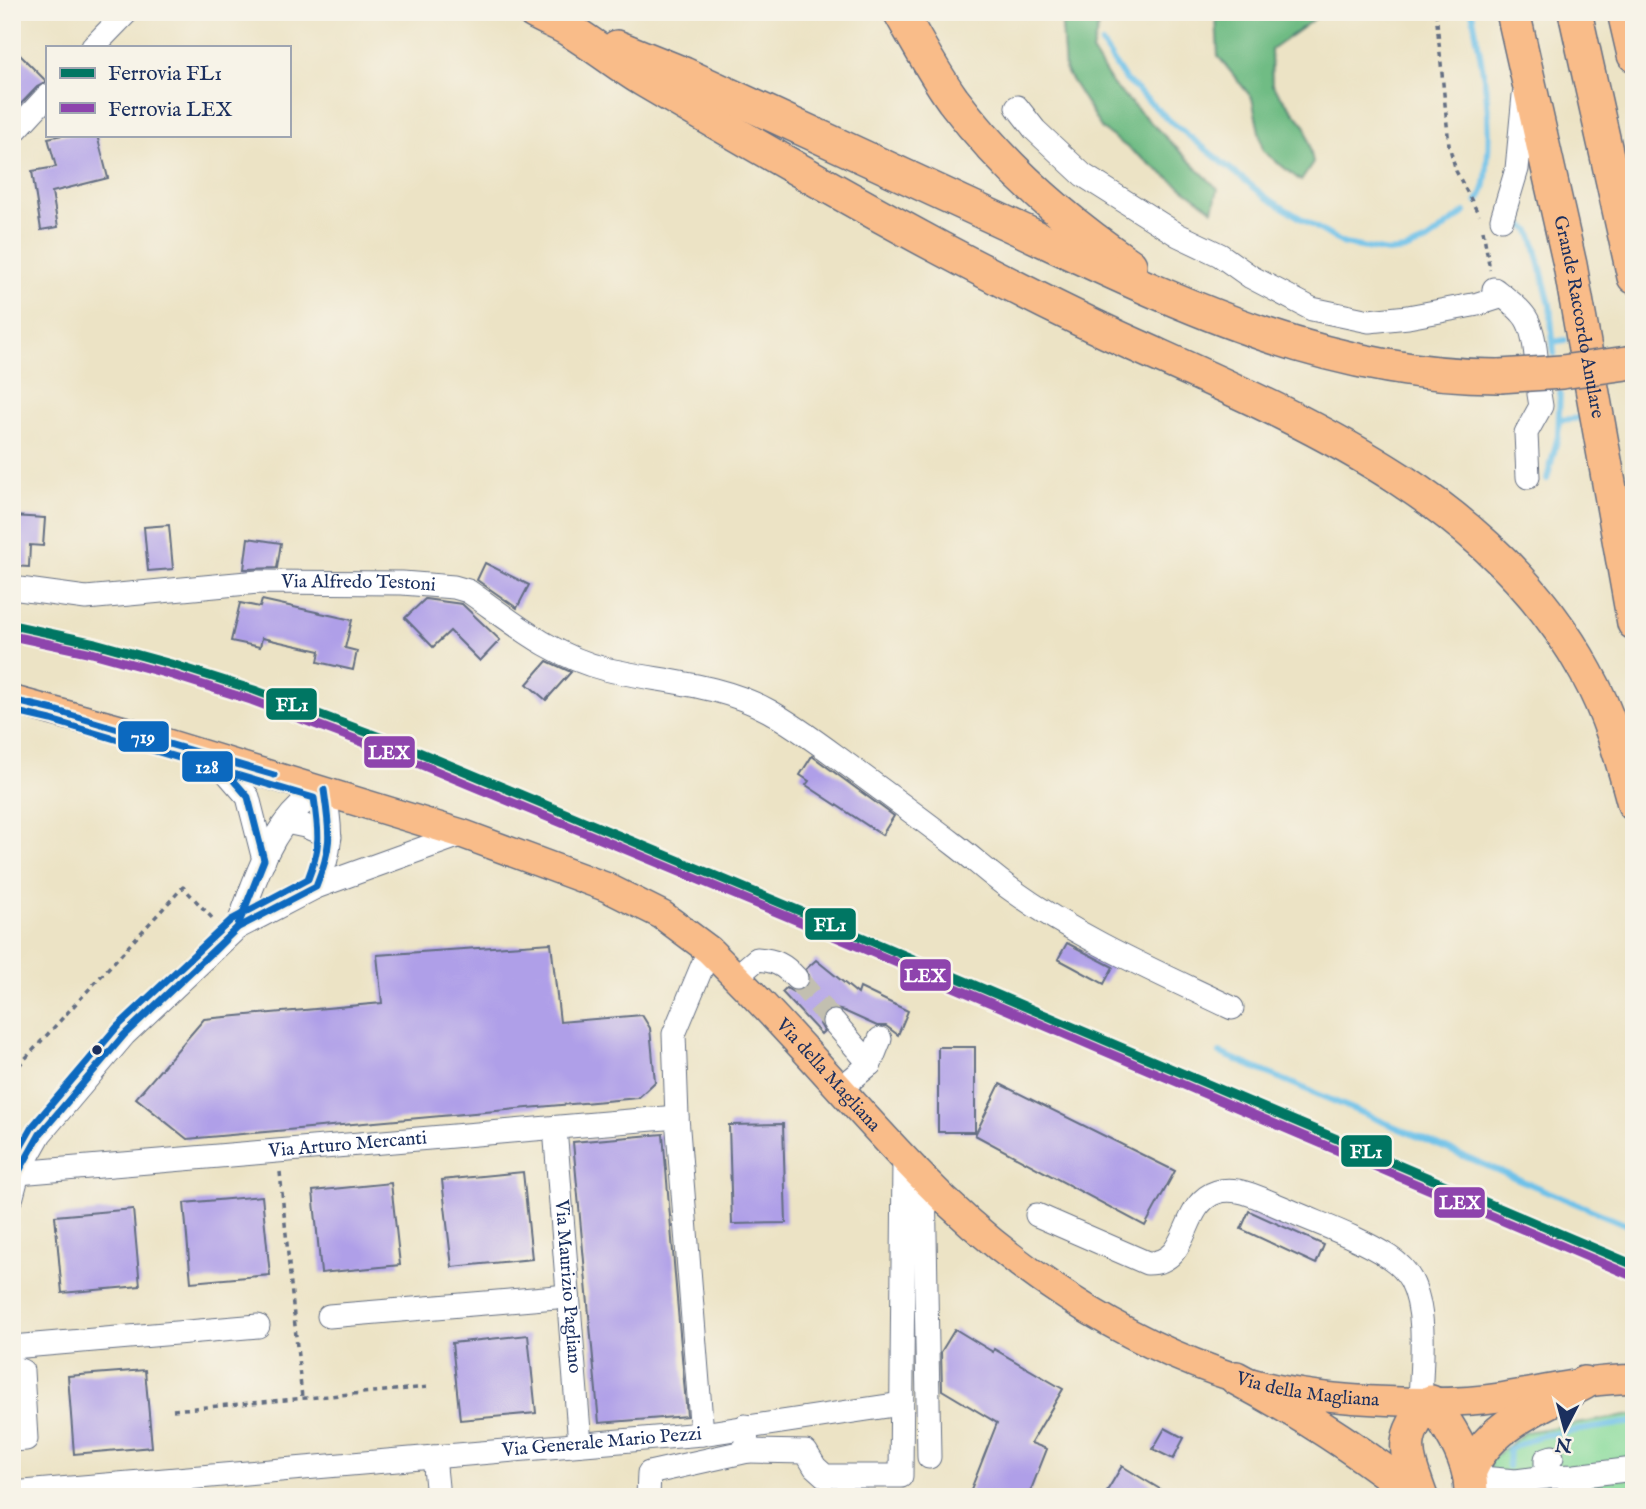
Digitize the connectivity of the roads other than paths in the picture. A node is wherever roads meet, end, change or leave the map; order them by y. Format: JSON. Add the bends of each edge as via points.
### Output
{"nodes":[{"id":1,"x":127,"y":12,"type":"edge"},
{"id":2,"x":534,"y":12,"type":"edge"},
{"id":3,"x":900,"y":12,"type":"edge"},
{"id":4,"x":1513,"y":12,"type":"edge"},
{"id":5,"x":1575,"y":12,"type":"edge"},
{"id":6,"x":1623,"y":12,"type":"edge"},
{"id":7,"x":571,"y":31,"type":"junction"},
{"id":8,"x":94,"y":46,"type":"edge"},
{"id":9,"x":1634,"y":55,"type":"edge"},
{"id":10,"x":1527,"y":72,"type":"junction"},
{"id":11,"x":46,"y":97,"type":"edge"},
{"id":12,"x":1017,"y":107,"type":"dead end"},
{"id":13,"x":12,"y":134,"type":"edge"},
{"id":14,"x":1488,"y":221,"type":"road end"},
{"id":15,"x":1634,"y":276,"type":"edge"},
{"id":16,"x":1245,"y":329,"type":"junction"},
{"id":17,"x":1536,"y":356,"type":"dead end"},
{"id":18,"x":1634,"y":362,"type":"edge"},
{"id":19,"x":1539,"y":394,"type":"dead end"},
{"id":20,"x":1528,"y":477,"type":"dead end"},
{"id":21,"x":12,"y":588,"type":"edge"},
{"id":22,"x":1634,"y":623,"type":"edge"},
{"id":23,"x":12,"y":700,"type":"edge"},
{"id":24,"x":214,"y":758,"type":"junction"},
{"id":25,"x":324,"y":790,"type":"junction"},
{"id":26,"x":1634,"y":804,"type":"edge"},
{"id":27,"x":286,"y":822,"type":"junction"},
{"id":28,"x":463,"y":834,"type":"junction"},
{"id":29,"x":330,"y":837,"type":"junction"},
{"id":30,"x":264,"y":860,"type":"junction"},
{"id":31,"x":316,"y":887,"type":"junction"},
{"id":32,"x":237,"y":928,"type":"junction"},
{"id":33,"x":709,"y":950,"type":"junction"},
{"id":34,"x":736,"y":977,"type":"junction"},
{"id":35,"x":796,"y":978,"type":"tunnel mouth"},
{"id":36,"x":1231,"y":1008,"type":"dead end"},
{"id":37,"x":834,"y":1022,"type":"tunnel mouth"},
{"id":38,"x":880,"y":1039,"type":"dead end"},
{"id":39,"x":870,"y":1064,"type":"junction"},
{"id":40,"x":841,"y":1088,"type":"junction"},
{"id":41,"x":677,"y":1117,"type":"junction"},
{"id":42,"x":555,"y":1128,"type":"junction"},
{"id":43,"x":904,"y":1158,"type":"junction"},
{"id":44,"x":924,"y":1179,"type":"junction"},
{"id":45,"x":15,"y":1185,"type":"edge"},
{"id":46,"x":1037,"y":1215,"type":"dead end"},
{"id":47,"x":568,"y":1296,"type":"junction"},
{"id":48,"x":329,"y":1316,"type":"dead end"},
{"id":49,"x":258,"y":1326,"type":"dead end"},
{"id":50,"x":12,"y":1347,"type":"edge"},
{"id":51,"x":12,"y":1367,"type":"edge"},
{"id":52,"x":1236,"y":1378,"type":"junction"},
{"id":53,"x":1634,"y":1379,"type":"edge"},
{"id":54,"x":1584,"y":1383,"type":"junction"},
{"id":55,"x":1426,"y":1402,"type":"junction"},
{"id":56,"x":901,"y":1404,"type":"junction"},
{"id":57,"x":745,"y":1426,"type":"junction"},
{"id":58,"x":702,"y":1434,"type":"junction"},
{"id":59,"x":12,"y":1440,"type":"edge"},
{"id":60,"x":580,"y":1444,"type":"junction"},
{"id":61,"x":748,"y":1451,"type":"junction"},
{"id":62,"x":434,"y":1457,"type":"junction"},
{"id":63,"x":929,"y":1457,"type":"dead end"},
{"id":64,"x":1634,"y":1469,"type":"edge"},
{"id":65,"x":1471,"y":1487,"type":"edge"},
{"id":66,"x":182,"y":1488,"type":"edge"},
{"id":67,"x":12,"y":1493,"type":"edge"},
{"id":68,"x":438,"y":1497,"type":"edge"},
{"id":69,"x":648,"y":1497,"type":"edge"},
{"id":70,"x":1419,"y":1497,"type":"edge"}],
"edges":[{"from":1,"to":8,"type":"street"},
{"from":2,"to":7,"type":"highway"},
{"from":3,"to":16,"type":"highway","via":[[961,110],[1044,198],[1143,274]]},
{"from":4,"to":10,"type":"highway","name":"Grande Raccordo Anulare"},
{"from":5,"to":15,"type":"highway"},
{"from":6,"to":9,"type":"highway"},
{"from":7,"to":16,"type":"highway","via":[[673,69],[1126,279]]},
{"from":7,"to":26,"type":"highway","via":[[645,81],[923,239],[1053,306],[1311,427],[1431,499],[1508,567],[1570,645],[1603,706]]},
{"from":10,"to":14,"type":"street","via":[[1517,169]]},
{"from":10,"to":22,"type":"highway","name":"Grande Raccordo Anulare","via":[[1570,265]]},
{"from":11,"to":13,"type":"street"},
{"from":12,"to":17,"type":"street","via":[[1044,139],[1092,181],[1312,309],[1369,321],[1478,304],[1498,293],[1520,310],[1533,328]]},
{"from":16,"to":18,"type":"highway","bridge":true,"via":[[1313,351],[1436,373],[1500,376]]},
{"from":19,"to":20,"type":"street","via":[[1541,406],[1526,433]]},
{"from":21,"to":36,"type":"street","name":"Via Alfredo Testoni","via":[[86,598],[258,582],[402,583],[468,591],[542,644],[603,668],[714,689],[771,712],[1049,915]]},
{"from":23,"to":24,"type":"main road","name":"Via della Magliana"},
{"from":24,"to":25,"type":"main road","name":"Via della Magliana"},
{"from":24,"to":30,"type":"street","via":[[248,797]]},
{"from":25,"to":27,"type":"street"},
{"from":25,"to":28,"type":"main road","name":"Via della Magliana"},
{"from":25,"to":29,"type":"street"},
{"from":27,"to":29,"type":"street"},
{"from":27,"to":30,"type":"street"},
{"from":28,"to":31,"type":"street"},
{"from":28,"to":33,"type":"main road","name":"Via della Magliana","via":[[606,887],[662,915]]},
{"from":29,"to":31,"type":"street"},
{"from":30,"to":32,"type":"street"},
{"from":31,"to":32,"type":"street"},
{"from":32,"to":45,"type":"street","via":[[124,1035],[40,1134]]},
{"from":33,"to":34,"type":"main road","name":"Via della Magliana"},
{"from":33,"to":41,"type":"street","name":"Via Generale Mario Pezzi","via":[[674,1034]]},
{"from":34,"to":35,"type":"street","via":[[757,960],[773,960]]},
{"from":34,"to":40,"type":"main road","name":"Via della Magliana"},
{"from":37,"to":39,"type":"street"},
{"from":38,"to":39,"type":"street"},
{"from":39,"to":40,"type":"street"},
{"from":40,"to":43,"type":"main road","name":"Via della Magliana"},
{"from":41,"to":42,"type":"street","name":"Via Arturo Mercanti"},
{"from":41,"to":58,"type":"street","name":"Via Generale Mario Pezzi"},
{"from":42,"to":45,"type":"street","name":"Via Arturo Mercanti","via":[[278,1152]]},
{"from":42,"to":47,"type":"street","name":"Via Maurizio Pagliano"},
{"from":43,"to":44,"type":"main road","name":"Via della Magliana"},
{"from":43,"to":56,"type":"street"},
{"from":44,"to":52,"type":"main road","name":"Via della Magliana","via":[[1017,1262],[1065,1295],[1131,1333]]},
{"from":44,"to":63,"type":"street"},
{"from":46,"to":55,"type":"street","via":[[1147,1263],[1169,1258],[1195,1209],[1215,1192],[1226,1190],[1248,1194],[1356,1239],[1392,1259],[1413,1283]]},
{"from":47,"to":48,"type":"street"},
{"from":47,"to":60,"type":"street","name":"Via Maurizio Pagliano"},
{"from":49,"to":50,"type":"street"},
{"from":51,"to":59,"type":"street","via":[[22,1371],[26,1439]]},
{"from":52,"to":55,"type":"main road","name":"Via della Magliana","via":[[1325,1396]]},
{"from":52,"to":70,"type":"highway","via":[[1345,1442]]},
{"from":53,"to":54,"type":"main road","name":"Via della Magliana"},
{"from":54,"to":55,"type":"main road","name":"Via della Magliana","via":[[1502,1397]]},
{"from":54,"to":65,"type":"highway","via":[[1491,1438],[1481,1449]]},
{"from":55,"to":65,"type":"highway","via":[[1450,1429]]},
{"from":55,"to":70,"type":"highway","via":[[1407,1439]]},
{"from":56,"to":57,"type":"street"},
{"from":56,"to":61,"type":"street","via":[[901,1476],[825,1476],[806,1452]]},
{"from":57,"to":58,"type":"street"},
{"from":57,"to":61,"type":"street"},
{"from":58,"to":60,"type":"street","name":"Via Generale Mario Pezzi"},
{"from":60,"to":62,"type":"street","name":"Via Generale Mario Pezzi"},
{"from":61,"to":69,"type":"street","via":[[649,1473]]},
{"from":62,"to":66,"type":"street","name":"Via Generale Mario Pezzi"},
{"from":62,"to":68,"type":"street"},
{"from":64,"to":65,"type":"street","via":[[1575,1476],[1549,1467],[1516,1481],[1481,1478]]},
{"from":66,"to":67,"type":"street","name":"Via Generale Mario Pezzi"}]}
